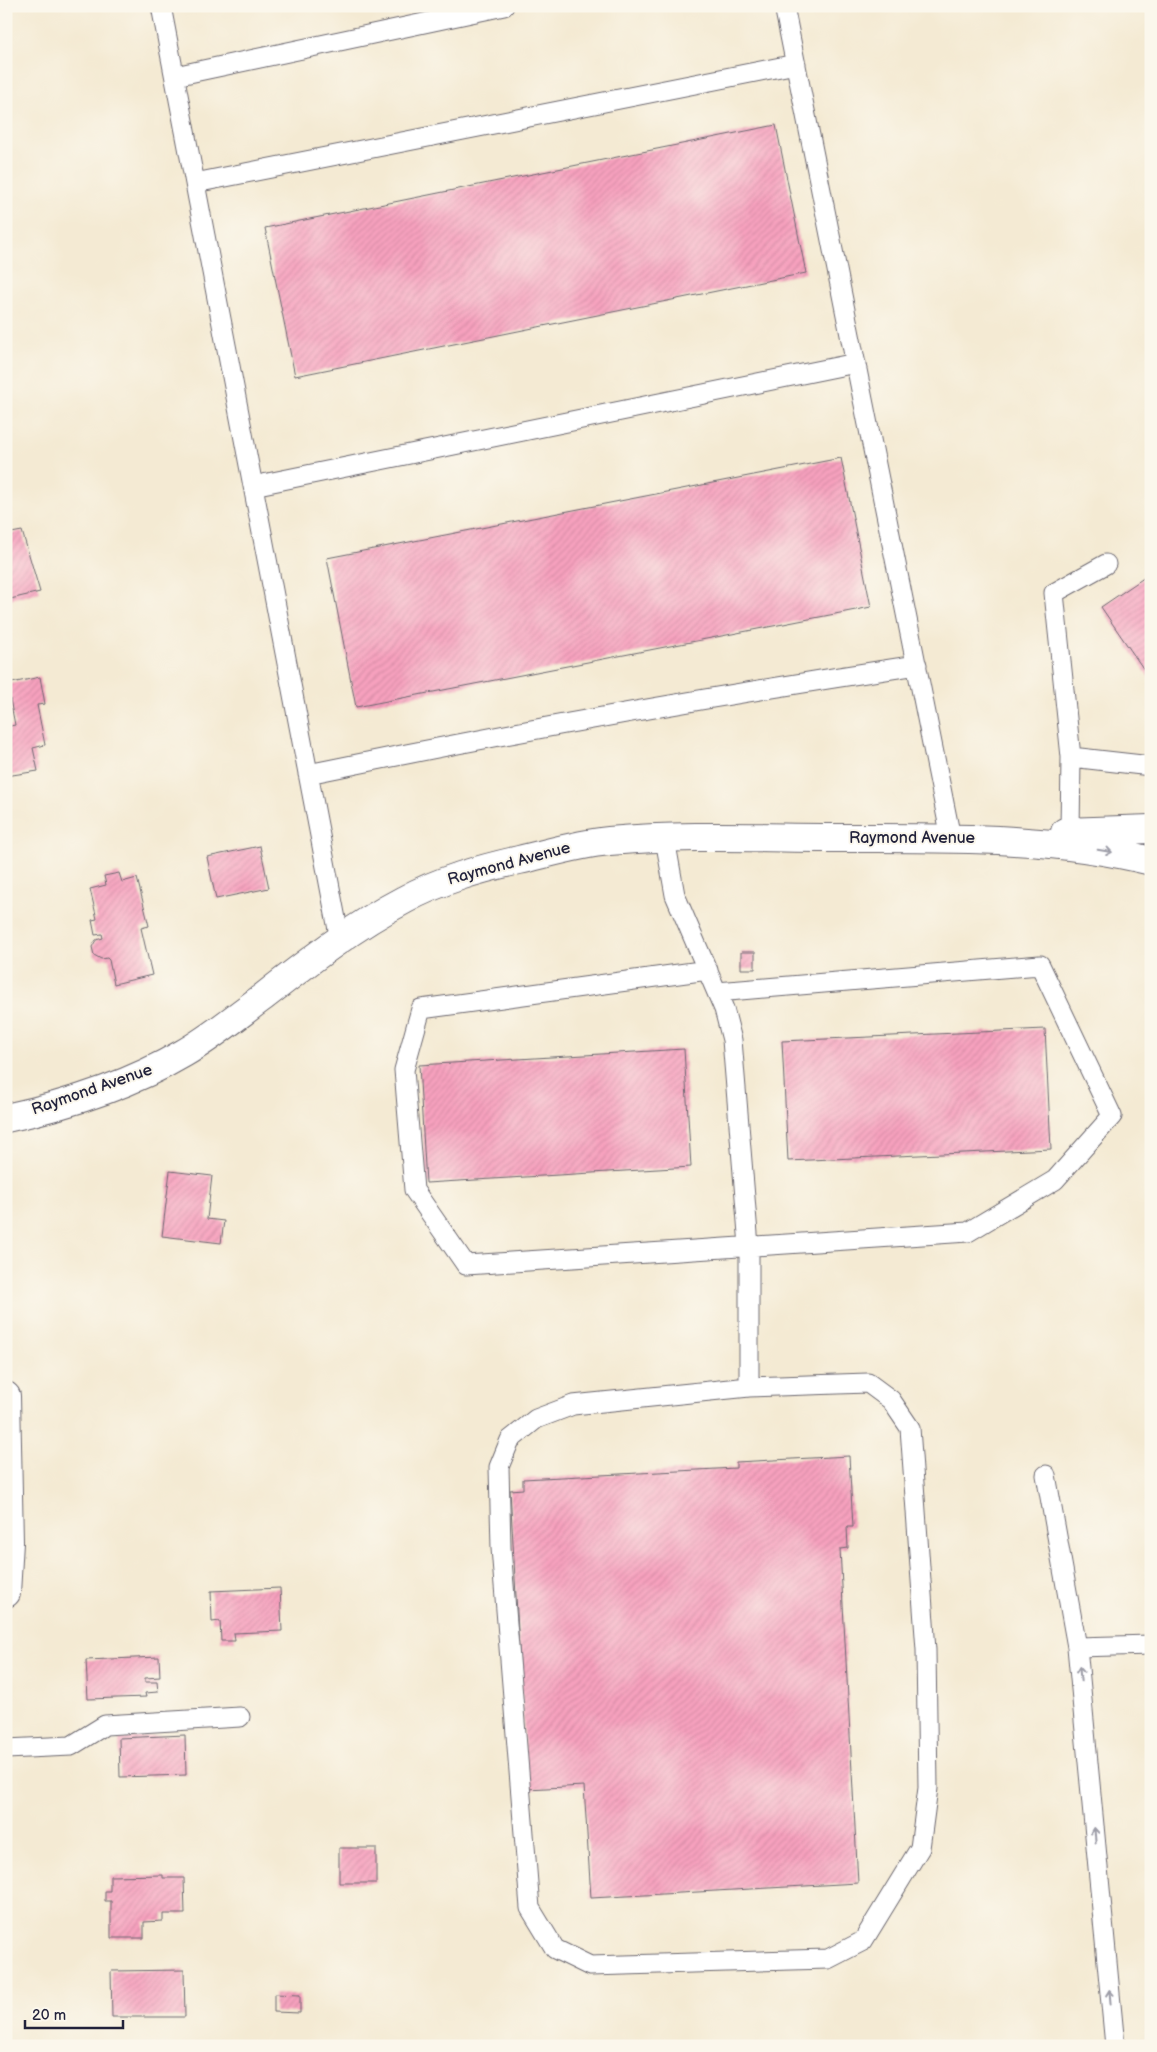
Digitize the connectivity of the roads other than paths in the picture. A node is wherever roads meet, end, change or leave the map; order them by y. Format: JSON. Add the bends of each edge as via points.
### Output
{"nodes":[{"id":1,"x":161,"y":6,"type":"edge"},
{"id":2,"x":504,"y":6,"type":"edge"},
{"id":3,"x":784,"y":6,"type":"edge"},
{"id":4,"x":796,"y":64,"type":"junction"},
{"id":5,"x":174,"y":76,"type":"junction"},
{"id":6,"x":195,"y":183,"type":"junction"},
{"id":7,"x":856,"y":363,"type":"junction"},
{"id":8,"x":253,"y":486,"type":"junction"},
{"id":9,"x":1106,"y":564,"type":"dead end"},
{"id":10,"x":917,"y":665,"type":"junction"},
{"id":11,"x":1071,"y":757,"type":"junction"},
{"id":12,"x":1151,"y":766,"type":"edge"},
{"id":13,"x":308,"y":774,"type":"junction"},
{"id":14,"x":1151,"y":829,"type":"edge"},
{"id":15,"x":1070,"y":832,"type":"junction"},
{"id":16,"x":951,"y":838,"type":"junction"},
{"id":17,"x":987,"y":838,"type":"junction"},
{"id":18,"x":665,"y":839,"type":"junction"},
{"id":19,"x":1151,"y":861,"type":"edge"},
{"id":20,"x":340,"y":940,"type":"junction"},
{"id":21,"x":708,"y":970,"type":"junction"},
{"id":22,"x":717,"y":992,"type":"junction"},
{"id":23,"x":6,"y":1118,"type":"edge"},
{"id":24,"x":750,"y":1246,"type":"junction"},
{"id":25,"x":749,"y":1387,"type":"junction"},
{"id":26,"x":6,"y":1396,"type":"edge"},
{"id":27,"x":1046,"y":1475,"type":"dead end"},
{"id":28,"x":6,"y":1582,"type":"edge"},
{"id":29,"x":1151,"y":1645,"type":"edge"},
{"id":30,"x":1077,"y":1647,"type":"junction"},
{"id":31,"x":240,"y":1717,"type":"dead end"},
{"id":32,"x":6,"y":1749,"type":"edge"},
{"id":33,"x":1115,"y":2046,"type":"edge"}],
"edges":[{"from":1,"to":5,"type":"lane"},
{"from":2,"to":5,"type":"lane"},
{"from":3,"to":4,"type":"lane"},
{"from":4,"to":6,"type":"lane"},
{"from":4,"to":7,"type":"lane"},
{"from":5,"to":6,"type":"lane"},
{"from":6,"to":8,"type":"lane"},
{"from":7,"to":8,"type":"lane"},
{"from":7,"to":10,"type":"lane"},
{"from":8,"to":13,"type":"lane"},
{"from":9,"to":11,"type":"lane","via":[[1054,594]]},
{"from":10,"to":13,"type":"lane","via":[[714,696]]},
{"from":10,"to":16,"type":"lane"},
{"from":11,"to":12,"type":"lane"},
{"from":11,"to":15,"type":"lane"},
{"from":13,"to":20,"type":"lane"},
{"from":14,"to":15,"type":"street","name":"Raymond Avenue"},
{"from":15,"to":17,"type":"street","name":"Raymond Avenue"},
{"from":16,"to":17,"type":"street","name":"Raymond Avenue"},
{"from":16,"to":18,"type":"street","name":"Raymond Avenue"},
{"from":17,"to":19,"type":"street","name":"Raymond Avenue","one_way":true,"via":[[1070,845]]},
{"from":18,"to":20,"type":"street","name":"Raymond Avenue","via":[[607,841],[489,867],[407,898]]},
{"from":18,"to":21,"type":"lane","via":[[675,895]]},
{"from":20,"to":23,"type":"street","name":"Raymond Avenue","via":[[216,1032],[160,1066],[116,1085]]},
{"from":21,"to":22,"type":"lane"},
{"from":21,"to":24,"type":"lane","via":[[420,1009],[404,1070],[414,1190],[466,1265]]},
{"from":22,"to":24,"type":"lane","via":[[732,1040]]},
{"from":22,"to":24,"type":"lane","via":[[1040,966],[1112,1116],[1055,1180],[968,1232]]},
{"from":24,"to":25,"type":"lane"},
{"from":25,"to":25,"type":"lane","via":[[868,1383],[891,1400],[910,1428],[926,1660],[928,1788],[920,1848],[863,1941],[828,1959],[590,1966],[555,1949],[530,1908],[501,1548],[499,1467],[510,1440],[536,1419],[573,1404]]},
{"from":26,"to":28,"type":"street","via":[[9,1542]]},
{"from":27,"to":30,"type":"lane"},
{"from":29,"to":30,"type":"lane"},
{"from":33,"to":30,"type":"lane","one_way":true},
{"from":31,"to":32,"type":"lane","via":[[105,1725],[71,1746]]}]}
